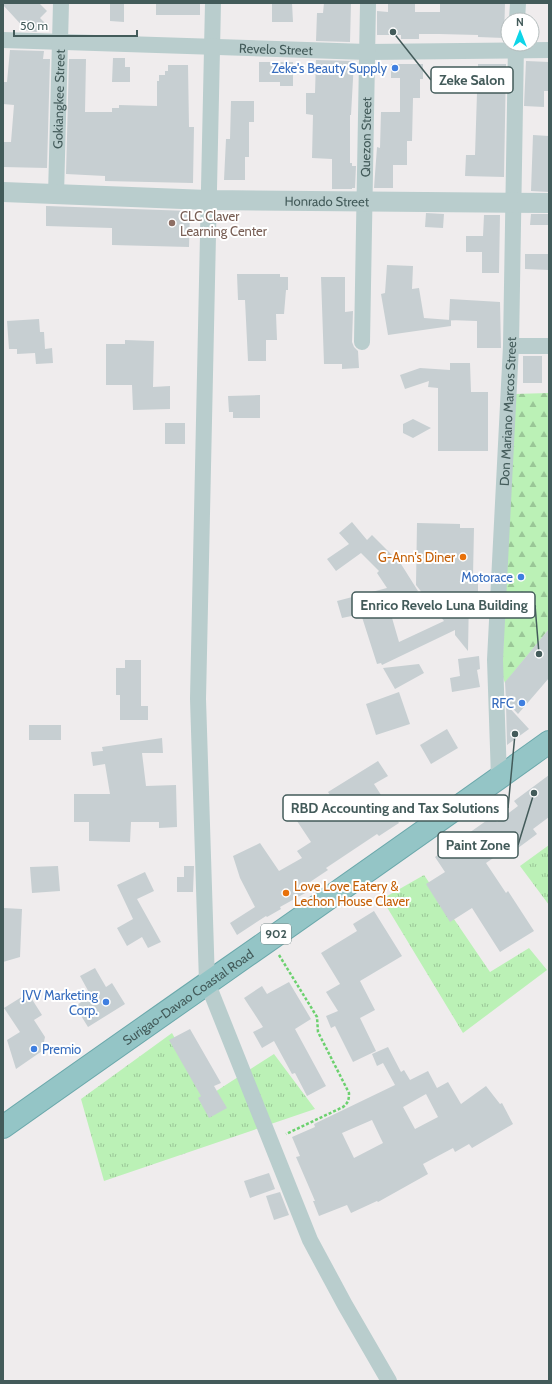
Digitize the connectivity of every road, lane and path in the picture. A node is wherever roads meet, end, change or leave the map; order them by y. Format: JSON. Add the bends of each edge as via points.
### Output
{"nodes":[{"id":1,"x":62,"y":3,"type":"edge"},
{"id":2,"x":213,"y":3,"type":"edge"},
{"id":3,"x":368,"y":3,"type":"edge"},
{"id":4,"x":3,"y":40,"type":"edge"},
{"id":5,"x":61,"y":41,"type":"junction"},
{"id":6,"x":213,"y":48,"type":"junction"},
{"id":7,"x":500,"y":48,"type":"edge"},
{"id":8,"x":367,"y":52,"type":"junction"},
{"id":9,"x":516,"y":52,"type":"edge"},
{"id":10,"x":3,"y":192,"type":"edge"},
{"id":11,"x":56,"y":195,"type":"junction"},
{"id":12,"x":208,"y":200,"type":"junction"},
{"id":13,"x":364,"y":202,"type":"junction"},
{"id":14,"x":513,"y":203,"type":"junction"},
{"id":15,"x":549,"y":203,"type":"edge"},
{"id":16,"x":362,"y":342,"type":"dead end"},
{"id":17,"x":511,"y":346,"type":"junction"},
{"id":18,"x":549,"y":346,"type":"edge"},
{"id":19,"x":549,"y":742,"type":"edge"},
{"id":20,"x":499,"y":778,"type":"junction"},
{"id":21,"x":269,"y":939,"type":"junction"},
{"id":22,"x":207,"y":982,"type":"junction"},
{"id":23,"x":3,"y":1127,"type":"edge"},
{"id":24,"x":286,"y":1134,"type":"dead end"},
{"id":25,"x":389,"y":1381,"type":"edge"}],
"edges":[{"from":1,"to":5,"type":"street","name":"Gokiangkee Street"},
{"from":2,"to":6,"type":"street"},
{"from":3,"to":8,"type":"street","name":"Quezon Street"},
{"from":4,"to":5,"type":"street","name":"Revelo Street"},
{"from":5,"to":6,"type":"street","name":"Revelo Street"},
{"from":5,"to":11,"type":"street","name":"Gokiangkee Street"},
{"from":6,"to":8,"type":"street","name":"Revelo Street"},
{"from":6,"to":12,"type":"street"},
{"from":7,"to":8,"type":"street","name":"Revelo Street"},
{"from":8,"to":13,"type":"street","name":"Quezon Street"},
{"from":9,"to":14,"type":"street","name":"Don Mariano Marcos Street"},
{"from":10,"to":11,"type":"street","name":"Honrado Street"},
{"from":11,"to":12,"type":"street","name":"Honrado Street"},
{"from":12,"to":13,"type":"street","name":"Honrado Street"},
{"from":12,"to":22,"type":"street","via":[[198,699]]},
{"from":13,"to":14,"type":"street","name":"Honrado Street"},
{"from":13,"to":16,"type":"street","name":"Quezon Street"},
{"from":14,"to":15,"type":"street","name":"Honrado Street"},
{"from":14,"to":17,"type":"street","name":"Don Mariano Marcos Street"},
{"from":17,"to":18,"type":"street"},
{"from":17,"to":20,"type":"street","name":"Don Mariano Marcos Street","via":[[495,660]]},
{"from":19,"to":20,"type":"highway","name":"Surigao-Davao Coastal Road","number":"902"},
{"from":20,"to":21,"type":"highway","name":"Surigao-Davao Coastal Road","number":"902"},
{"from":21,"to":22,"type":"highway","name":"Surigao-Davao Coastal Road","number":"902"},
{"from":21,"to":24,"type":"path","via":[[317,1017],[318,1032],[349,1093],[347,1104],[343,1107]]},
{"from":22,"to":23,"type":"highway","name":"Surigao-Davao Coastal Road","number":"902"},
{"from":22,"to":25,"type":"street","via":[[310,1240]]}]}
